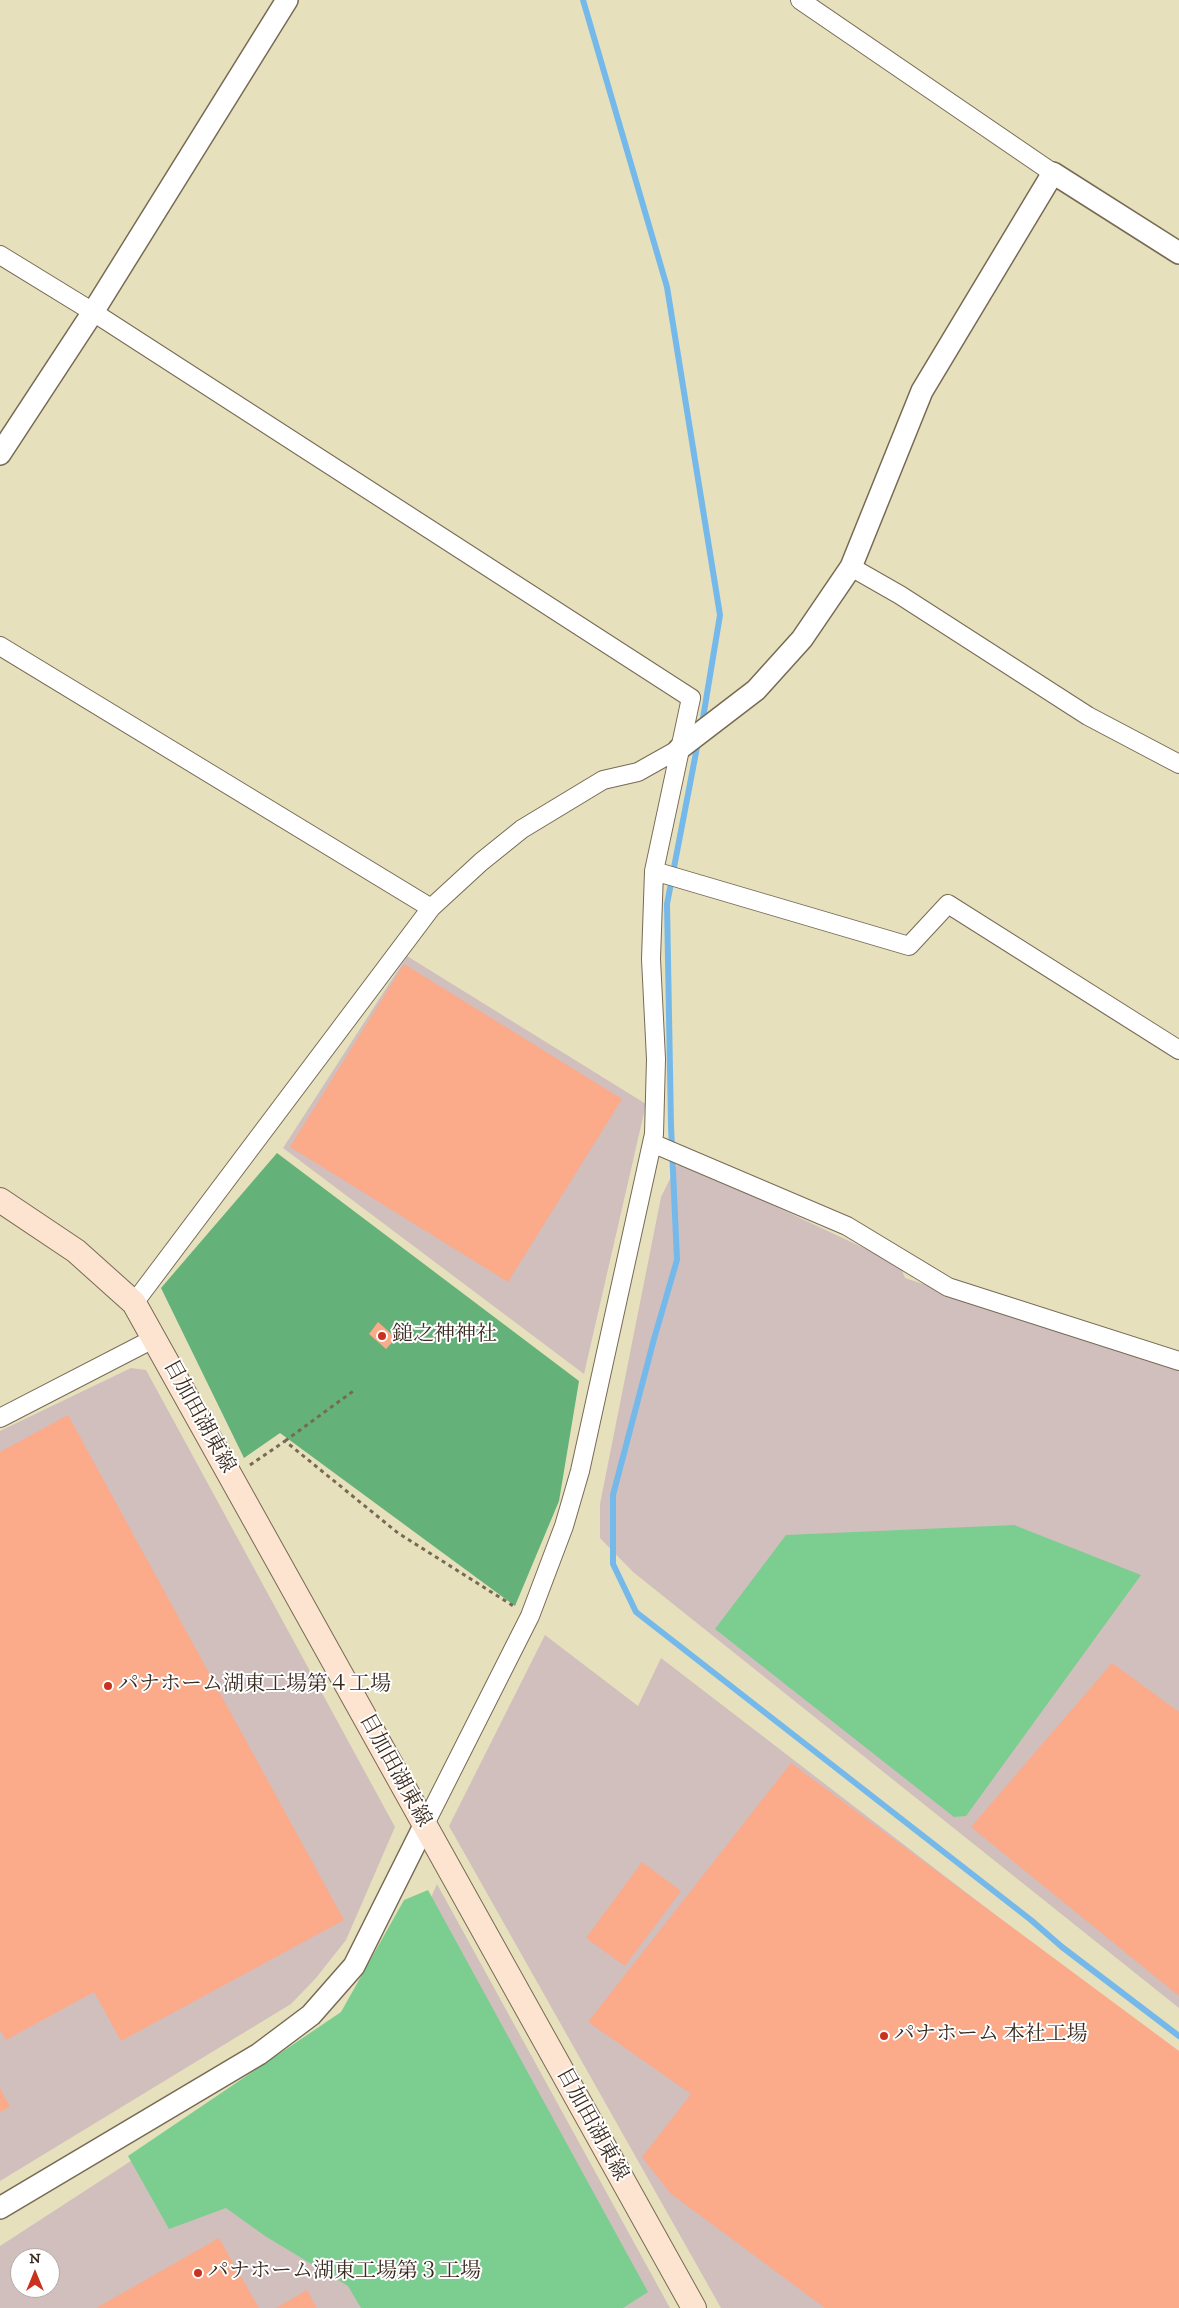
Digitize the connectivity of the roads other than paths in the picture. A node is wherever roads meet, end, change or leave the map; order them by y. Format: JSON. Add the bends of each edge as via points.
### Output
{"nodes":[{"id":1,"x":287,"y":0,"type":"edge"},
{"id":2,"x":800,"y":0,"type":"edge"},
{"id":3,"x":1053,"y":173,"type":"junction"},
{"id":4,"x":1179,"y":253,"type":"edge"},
{"id":5,"x":0,"y":255,"type":"edge"},
{"id":6,"x":93,"y":312,"type":"junction"},
{"id":7,"x":0,"y":454,"type":"edge"},
{"id":8,"x":850,"y":566,"type":"junction"},
{"id":9,"x":0,"y":646,"type":"edge"},
{"id":10,"x":679,"y":749,"type":"junction"},
{"id":11,"x":1179,"y":764,"type":"edge"},
{"id":12,"x":654,"y":871,"type":"junction"},
{"id":13,"x":431,"y":908,"type":"junction"},
{"id":14,"x":1179,"y":1050,"type":"edge"},
{"id":15,"x":652,"y":1143,"type":"junction"},
{"id":16,"x":0,"y":1200,"type":"edge"},
{"id":17,"x":134,"y":1303,"type":"junction"},
{"id":18,"x":155,"y":1338,"type":"junction"},
{"id":19,"x":1179,"y":1361,"type":"edge"},
{"id":20,"x":0,"y":1418,"type":"edge"},
{"id":21,"x":424,"y":1826,"type":"junction"},
{"id":22,"x":0,"y":2208,"type":"edge"},
{"id":23,"x":694,"y":2308,"type":"edge"}],
"edges":[{"from":1,"to":6,"type":"street"},
{"from":2,"to":3,"type":"street"},
{"from":3,"to":4,"type":"street"},
{"from":3,"to":8,"type":"street","via":[[922,391]]},
{"from":5,"to":6,"type":"street"},
{"from":6,"to":7,"type":"street"},
{"from":6,"to":10,"type":"street","via":[[691,698]]},
{"from":8,"to":10,"type":"street","via":[[802,639],[756,690]]},
{"from":8,"to":11,"type":"street","via":[[1088,716]]},
{"from":9,"to":13,"type":"street"},
{"from":10,"to":12,"type":"street"},
{"from":10,"to":13,"type":"street","via":[[638,772],[603,780],[522,828]]},
{"from":12,"to":14,"type":"street","via":[[909,946],[948,904]]},
{"from":12,"to":15,"type":"street","via":[[651,959],[656,1060]]},
{"from":13,"to":17,"type":"street"},
{"from":15,"to":19,"type":"street","via":[[848,1226],[948,1287]]},
{"from":15,"to":21,"type":"street","via":[[580,1471],[564,1526],[530,1616]]},
{"from":16,"to":17,"type":"main road","name":"目加田湖東線","via":[[76,1251]]},
{"from":17,"to":18,"type":"main road","name":"目加田湖東線"},
{"from":18,"to":20,"type":"street"},
{"from":18,"to":21,"type":"main road","name":"目加田湖東線"},
{"from":21,"to":22,"type":"street","via":[[354,1966],[311,2015],[259,2054]]},
{"from":21,"to":23,"type":"main road","name":"目加田湖東線"}]}
